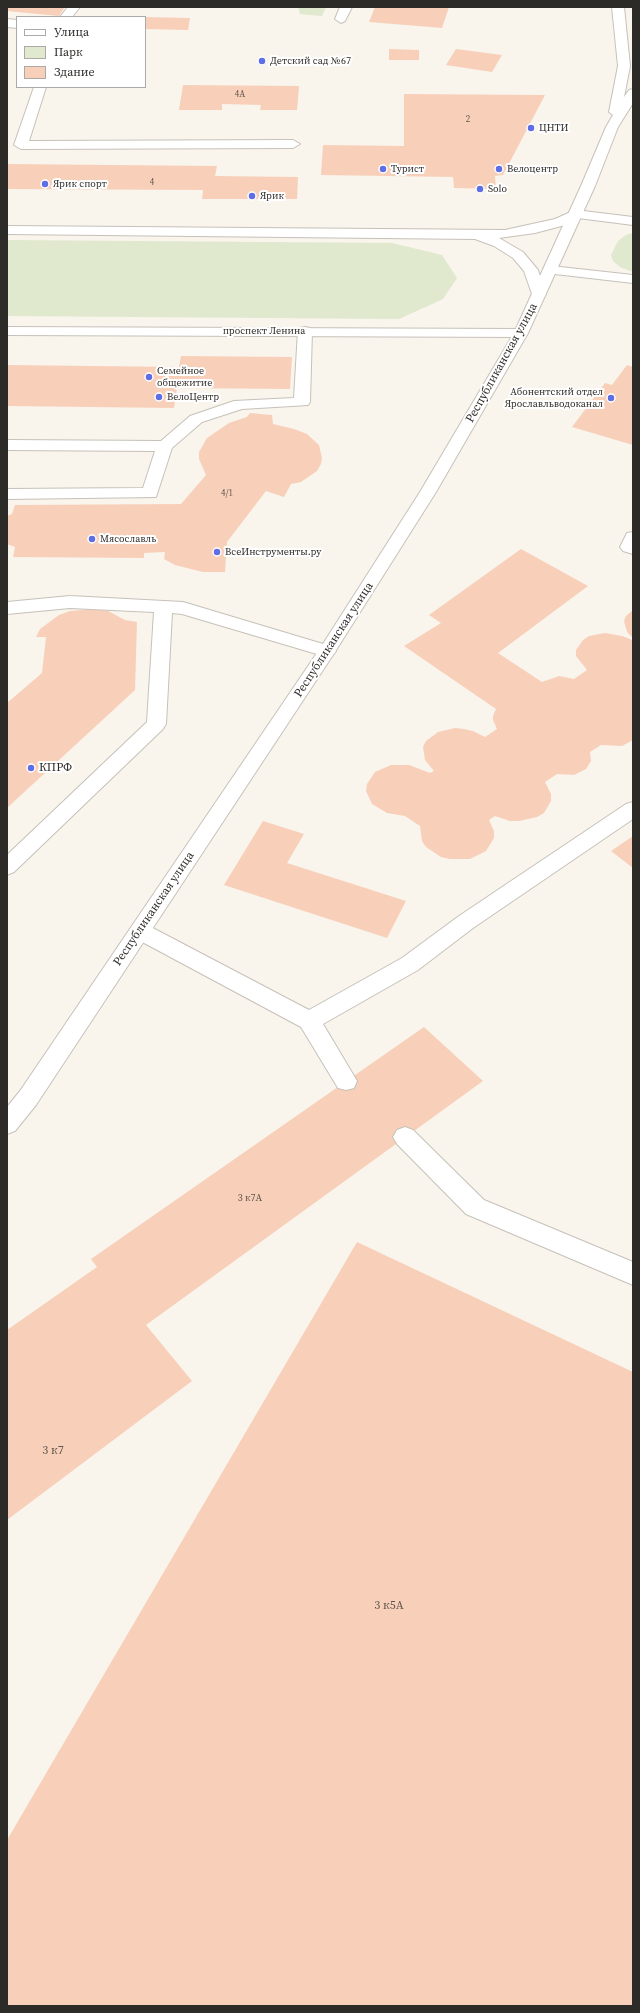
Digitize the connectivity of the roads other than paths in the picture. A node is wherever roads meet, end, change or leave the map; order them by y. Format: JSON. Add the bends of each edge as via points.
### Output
{"nodes":[{"id":1,"x":74,"y":7,"type":"edge"},
{"id":2,"x":346,"y":7,"type":"edge"},
{"id":3,"x":618,"y":8,"type":"edge"},
{"id":4,"x":67,"y":16,"type":"edge"},
{"id":5,"x":341,"y":19,"type":"dead end"},
{"id":6,"x":40,"y":88,"type":"edge"},
{"id":7,"x":633,"y":93,"type":"edge"},
{"id":8,"x":612,"y":127,"type":"junction"},
{"id":9,"x":293,"y":144,"type":"dead end"},
{"id":10,"x":575,"y":214,"type":"junction"},
{"id":11,"x":633,"y":221,"type":"edge"},
{"id":12,"x":7,"y":230,"type":"edge"},
{"id":13,"x":474,"y":235,"type":"junction"},
{"id":14,"x":551,"y":270,"type":"junction"},
{"id":15,"x":633,"y":279,"type":"edge"},
{"id":16,"x":539,"y":294,"type":"junction"},
{"id":17,"x":7,"y":331,"type":"edge"},
{"id":18,"x":305,"y":332,"type":"junction"},
{"id":19,"x":521,"y":333,"type":"junction"},
{"id":20,"x":7,"y":445,"type":"edge"},
{"id":21,"x":165,"y":446,"type":"junction"},
{"id":22,"x":7,"y":494,"type":"edge"},
{"id":23,"x":633,"y":537,"type":"edge"},
{"id":24,"x":633,"y":549,"type":"edge"},
{"id":25,"x":164,"y":606,"type":"junction"},
{"id":26,"x":7,"y":608,"type":"edge"},
{"id":27,"x":327,"y":651,"type":"junction"},
{"id":28,"x":633,"y":809,"type":"edge"},
{"id":29,"x":7,"y":866,"type":"edge"},
{"id":30,"x":140,"y":932,"type":"junction"},
{"id":31,"x":309,"y":1021,"type":"junction"},
{"id":32,"x":346,"y":1081,"type":"dead end"},
{"id":33,"x":7,"y":1124,"type":"edge"},
{"id":34,"x":405,"y":1137,"type":"dead end"},
{"id":35,"x":633,"y":1274,"type":"edge"}],
"edges":[{"from":1,"to":4,"type":"main road"},
{"from":2,"to":5,"type":"main road"},
{"from":3,"to":8,"type":"main road","name":"Республиканская улица","via":[[624,66]]},
{"from":6,"to":9,"type":"main road","via":[[21,145]]},
{"from":7,"to":8,"type":"main road","name":"Республиканская улица"},
{"from":8,"to":10,"type":"main road","name":"Республиканская улица"},
{"from":10,"to":11,"type":"main road"},
{"from":10,"to":13,"type":"main road","via":[[560,222],[535,229],[506,234]]},
{"from":10,"to":14,"type":"main road","name":"Республиканская улица"},
{"from":12,"to":13,"type":"main road"},
{"from":13,"to":16,"type":"main road","via":[[499,243],[518,255],[531,270]]},
{"from":14,"to":15,"type":"main road"},
{"from":14,"to":16,"type":"main road","name":"Республиканская улица"},
{"from":16,"to":19,"type":"main road","name":"Республиканская улица"},
{"from":17,"to":18,"type":"main road","name":"проспект Ленина"},
{"from":18,"to":19,"type":"main road","name":"проспект Ленина"},
{"from":18,"to":21,"type":"main road","via":[[302,402],[240,404],[196,419]]},
{"from":19,"to":27,"type":"main road","name":"Республиканская улица","via":[[428,492]]},
{"from":20,"to":21,"type":"main road"},
{"from":21,"to":22,"type":"main road","via":[[150,493]]},
{"from":23,"to":24,"type":"main road","via":[[629,547]]},
{"from":25,"to":26,"type":"main road","via":[[70,602]]},
{"from":25,"to":27,"type":"main road","via":[[183,608]]},
{"from":25,"to":29,"type":"main road","via":[[156,724]]},
{"from":27,"to":30,"type":"main road","name":"Республиканская улица"},
{"from":28,"to":31,"type":"main road","via":[[466,922],[410,964]]},
{"from":30,"to":31,"type":"main road"},
{"from":30,"to":33,"type":"main road","name":"Республиканская улица","via":[[28,1098]]},
{"from":31,"to":32,"type":"main road"},
{"from":34,"to":35,"type":"main road","via":[[475,1207]]}]}
